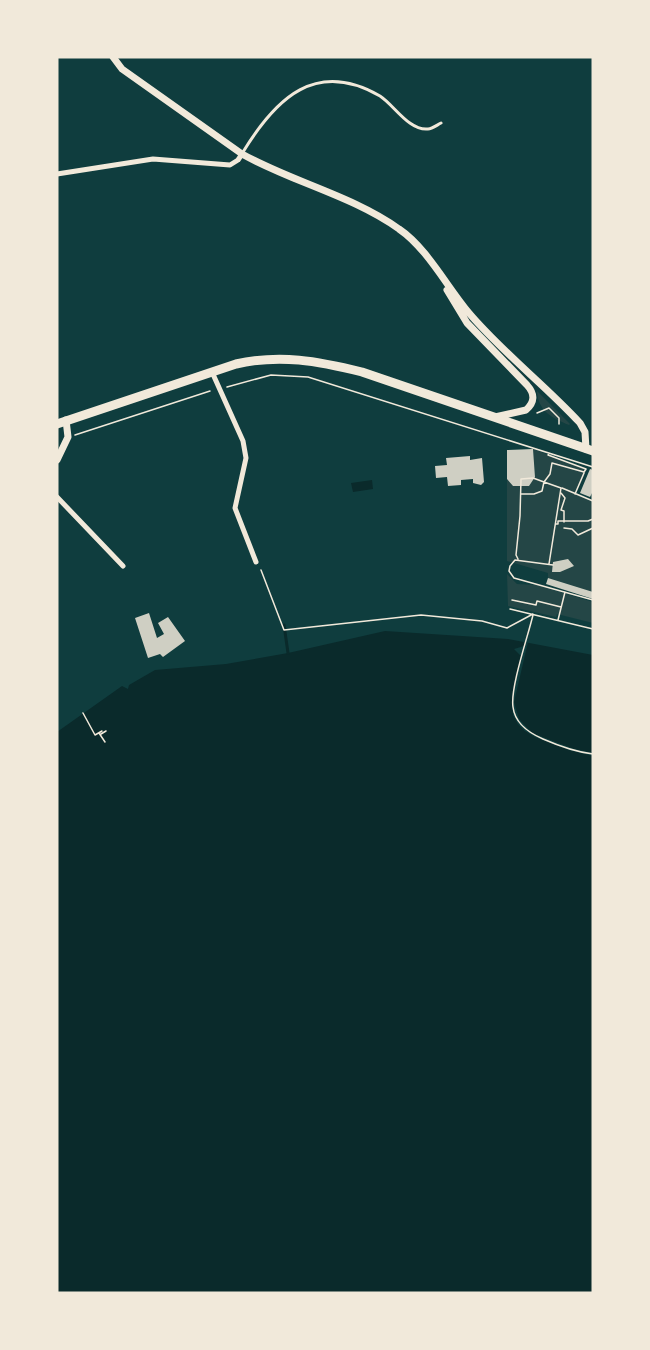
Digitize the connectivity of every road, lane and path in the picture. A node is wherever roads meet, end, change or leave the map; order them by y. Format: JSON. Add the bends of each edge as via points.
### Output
{"nodes":[{"id":1,"x":113,"y":57,"type":"edge"},
{"id":2,"x":441,"y":123,"type":"dead end"},
{"id":3,"x":242,"y":154,"type":"junction"},
{"id":4,"x":57,"y":174,"type":"edge"},
{"id":5,"x":434,"y":267,"type":"junction"},
{"id":6,"x":212,"y":372,"type":"junction"},
{"id":7,"x":227,"y":387,"type":"dead end"},
{"id":8,"x":211,"y":391,"type":"dead end"},
{"id":9,"x":537,"y":413,"type":"dead end"},
{"id":10,"x":495,"y":417,"type":"junction"},
{"id":11,"x":62,"y":422,"type":"edge"},
{"id":12,"x":559,"y":424,"type":"dead end"},
{"id":13,"x":79,"y":435,"type":"dead end"},
{"id":14,"x":590,"y":450,"type":"edge"},
{"id":15,"x":549,"y":452,"type":"junction"},
{"id":16,"x":57,"y":459,"type":"edge"},
{"id":17,"x":593,"y":467,"type":"edge"},
{"id":18,"x":584,"y":472,"type":"junction"},
{"id":19,"x":544,"y":482,"type":"junction"},
{"id":20,"x":561,"y":488,"type":"junction"},
{"id":21,"x":561,"y":492,"type":"junction"},
{"id":22,"x":521,"y":494,"type":"junction"},
{"id":23,"x":575,"y":494,"type":"junction"},
{"id":24,"x":57,"y":497,"type":"edge"},
{"id":25,"x":593,"y":501,"type":"edge"},
{"id":26,"x":593,"y":519,"type":"edge"},
{"id":27,"x":564,"y":522,"type":"junction"},
{"id":28,"x":556,"y":524,"type":"junction"},
{"id":29,"x":564,"y":528,"type":"dead end"},
{"id":30,"x":593,"y":528,"type":"edge"},
{"id":31,"x":518,"y":560,"type":"junction"},
{"id":32,"x":256,"y":561,"type":"dead end"},
{"id":33,"x":549,"y":564,"type":"junction"},
{"id":34,"x":553,"y":565,"type":"dead end"},
{"id":35,"x":123,"y":567,"type":"dead end"},
{"id":36,"x":260,"y":570,"type":"dead end"},
{"id":37,"x":566,"y":591,"type":"junction"},
{"id":38,"x":512,"y":600,"type":"dead end"},
{"id":39,"x":593,"y":600,"type":"edge"},
{"id":40,"x":561,"y":607,"type":"junction"},
{"id":41,"x":510,"y":609,"type":"dead end"},
{"id":42,"x":533,"y":614,"type":"junction"},
{"id":43,"x":558,"y":620,"type":"junction"},
{"id":44,"x":593,"y":629,"type":"edge"},
{"id":45,"x":83,"y":713,"type":"dead end"},
{"id":46,"x":106,"y":730,"type":"dead end"},
{"id":47,"x":100,"y":733,"type":"junction"},
{"id":48,"x":105,"y":742,"type":"dead end"},
{"id":49,"x":593,"y":754,"type":"edge"}],
"edges":[{"from":1,"to":3,"type":"street","via":[[122,69]]},
{"from":2,"to":3,"type":"lane","via":[[429,129],[417,127],[369,91],[338,80],[319,82],[294,93],[261,126]]},
{"from":3,"to":4,"type":"street","via":[[230,165],[153,159]]},
{"from":3,"to":5,"type":"street","via":[[387,220],[406,234]]},
{"from":5,"to":10,"type":"street","via":[[467,322],[532,393],[526,410]]},
{"from":5,"to":14,"type":"street","via":[[479,324],[580,423]]},
{"from":6,"to":10,"type":"main road","via":[[279,357],[324,363]]},
{"from":6,"to":11,"type":"main road"},
{"from":6,"to":32,"type":"street","via":[[243,441],[246,458],[235,508]]},
{"from":7,"to":15,"type":"path","via":[[271,375],[308,377]]},
{"from":8,"to":13,"type":"path"},
{"from":9,"to":12,"type":"path","via":[[549,408],[559,418]]},
{"from":10,"to":14,"type":"main road"},
{"from":11,"to":16,"type":"street","via":[[68,437]]},
{"from":15,"to":17,"type":"path"},
{"from":15,"to":18,"type":"path","via":[[548,455],[586,469]]},
{"from":18,"to":19,"type":"path","via":[[552,463]]},
{"from":18,"to":23,"type":"path"},
{"from":19,"to":20,"type":"path"},
{"from":19,"to":22,"type":"path","via":[[542,491]]},
{"from":19,"to":22,"type":"path","via":[[521,479]]},
{"from":20,"to":21,"type":"path"},
{"from":20,"to":23,"type":"path"},
{"from":21,"to":27,"type":"path","via":[[565,498],[561,510]]},
{"from":21,"to":28,"type":"path"},
{"from":22,"to":31,"type":"path"},
{"from":23,"to":25,"type":"path"},
{"from":24,"to":35,"type":"street"},
{"from":26,"to":27,"type":"path"},
{"from":27,"to":28,"type":"path"},
{"from":28,"to":33,"type":"path"},
{"from":29,"to":30,"type":"path","via":[[573,529],[578,535]]},
{"from":31,"to":33,"type":"path"},
{"from":31,"to":37,"type":"path","via":[[509,571],[514,578]]},
{"from":33,"to":34,"type":"path"},
{"from":36,"to":42,"type":"path","via":[[284,630],[421,615],[482,621],[507,628]]},
{"from":37,"to":39,"type":"path"},
{"from":37,"to":40,"type":"path"},
{"from":38,"to":40,"type":"path"},
{"from":40,"to":43,"type":"path"},
{"from":41,"to":42,"type":"path"},
{"from":42,"to":43,"type":"path"},
{"from":42,"to":49,"type":"path","via":[[513,697],[515,714],[530,733],[571,750]]},
{"from":43,"to":44,"type":"path"},
{"from":45,"to":47,"type":"path","via":[[95,735]]},
{"from":46,"to":47,"type":"path"},
{"from":47,"to":48,"type":"path"}]}
